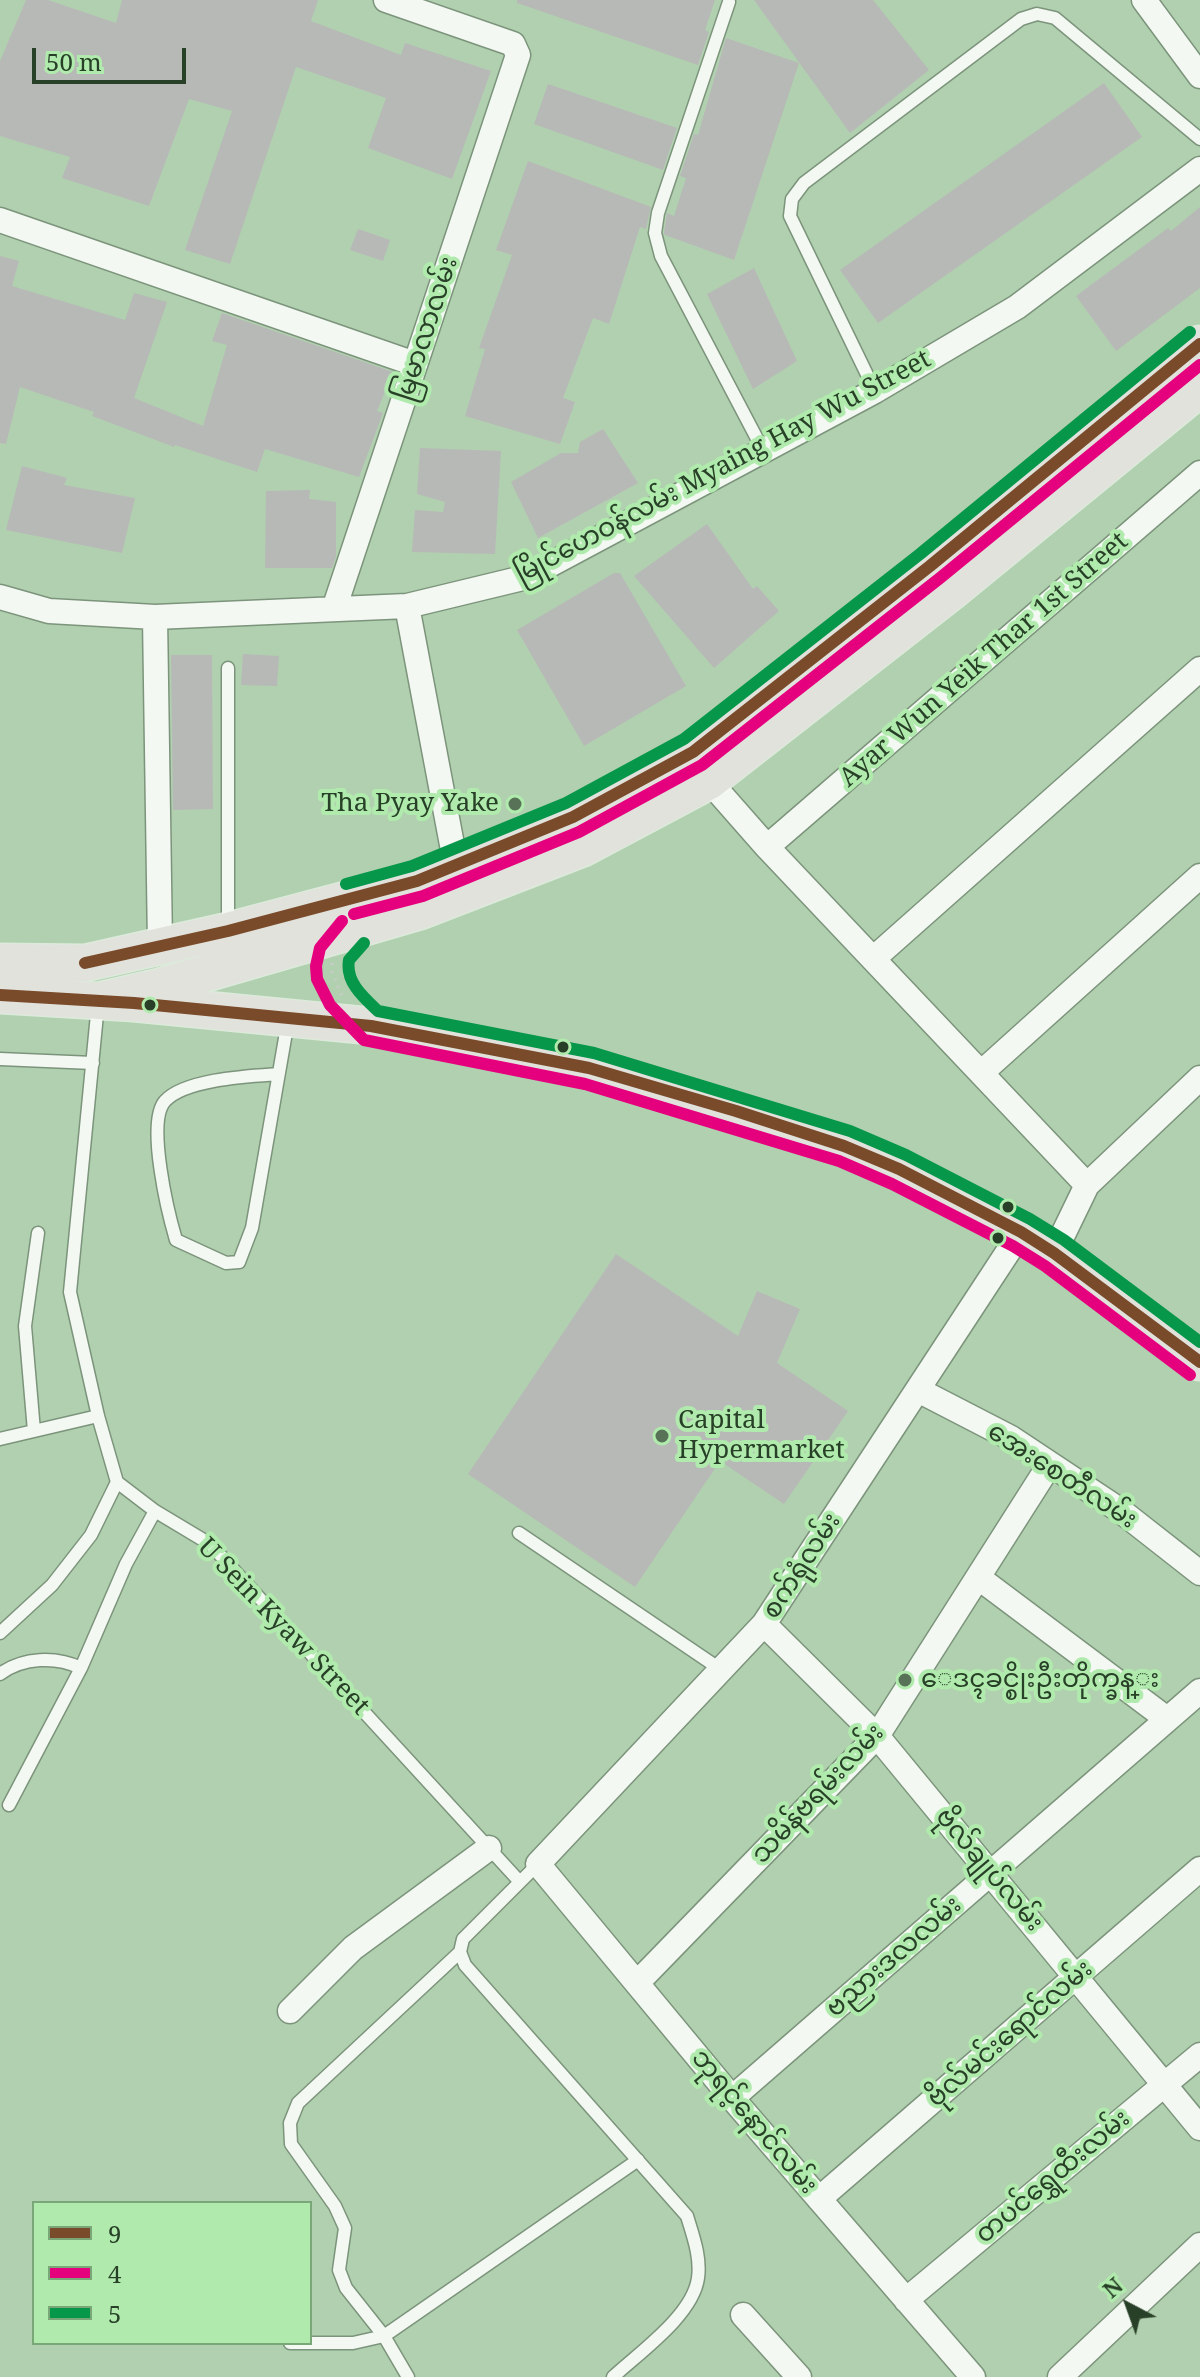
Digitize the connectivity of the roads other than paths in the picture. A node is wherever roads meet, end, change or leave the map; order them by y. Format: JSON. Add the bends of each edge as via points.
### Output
{"nodes":[{"id":1,"x":386,"y":0,"type":"edge"},
{"id":2,"x":1144,"y":0,"type":"edge"},
{"id":3,"x":729,"y":2,"type":"edge"},
{"id":4,"x":1200,"y":76,"type":"edge"},
{"id":5,"x":1200,"y":139,"type":"edge"},
{"id":6,"x":1200,"y":169,"type":"edge"},
{"id":7,"x":0,"y":220,"type":"edge"},
{"id":8,"x":1200,"y":344,"type":"edge"},
{"id":9,"x":415,"y":364,"type":"junction"},
{"id":10,"x":1200,"y":388,"type":"edge"},
{"id":11,"x":875,"y":391,"type":"junction"},
{"id":12,"x":764,"y":452,"type":"junction"},
{"id":13,"x":1200,"y":473,"type":"edge"},
{"id":14,"x":0,"y":597,"type":"edge"},
{"id":15,"x":407,"y":606,"type":"junction"},
{"id":16,"x":334,"y":609,"type":"junction"},
{"id":17,"x":155,"y":617,"type":"junction"},
{"id":18,"x":228,"y":668,"type":"dead end"},
{"id":19,"x":1200,"y":669,"type":"edge"},
{"id":20,"x":701,"y":767,"type":"junction"},
{"id":21,"x":767,"y":847,"type":"junction"},
{"id":22,"x":456,"y":866,"type":"junction"},
{"id":23,"x":1200,"y":876,"type":"edge"},
{"id":24,"x":352,"y":915,"type":"junction"},
{"id":25,"x":228,"y":931,"type":"junction"},
{"id":26,"x":160,"y":945,"type":"junction"},
{"id":27,"x":873,"y":959,"type":"junction"},
{"id":28,"x":0,"y":962,"type":"edge"},
{"id":29,"x":85,"y":963,"type":"junction"},
{"id":30,"x":0,"y":995,"type":"edge"},
{"id":31,"x":90,"y":1001,"type":"junction"},
{"id":32,"x":288,"y":1017,"type":"junction"},
{"id":33,"x":0,"y":1059,"type":"edge"},
{"id":34,"x":93,"y":1063,"type":"junction"},
{"id":35,"x":981,"y":1073,"type":"junction"},
{"id":36,"x":278,"y":1074,"type":"junction"},
{"id":37,"x":1200,"y":1078,"type":"edge"},
{"id":38,"x":1087,"y":1185,"type":"junction"},
{"id":39,"x":1021,"y":1232,"type":"junction"},
{"id":40,"x":38,"y":1233,"type":"dead end"},
{"id":41,"x":1054,"y":1253,"type":"junction"},
{"id":42,"x":1200,"y":1362,"type":"edge"},
{"id":43,"x":918,"y":1390,"type":"junction"},
{"id":44,"x":98,"y":1416,"type":"junction"},
{"id":45,"x":34,"y":1431,"type":"junction"},
{"id":46,"x":0,"y":1439,"type":"edge"},
{"id":47,"x":1050,"y":1464,"type":"junction"},
{"id":48,"x":117,"y":1482,"type":"junction"},
{"id":49,"x":155,"y":1511,"type":"junction"},
{"id":50,"x":519,"y":1533,"type":"dead end"},
{"id":51,"x":1200,"y":1573,"type":"edge"},
{"id":52,"x":979,"y":1578,"type":"junction"},
{"id":53,"x":764,"y":1624,"type":"junction"},
{"id":54,"x":0,"y":1633,"type":"edge"},
{"id":55,"x":81,"y":1668,"type":"junction"},
{"id":56,"x":720,"y":1669,"type":"junction"},
{"id":57,"x":0,"y":1674,"type":"edge"},
{"id":58,"x":1200,"y":1691,"type":"edge"},
{"id":59,"x":1167,"y":1719,"type":"junction"},
{"id":60,"x":877,"y":1736,"type":"junction"},
{"id":61,"x":9,"y":1805,"type":"dead end"},
{"id":62,"x":489,"y":1848,"type":"junction"},
{"id":63,"x":538,"y":1864,"type":"junction"},
{"id":64,"x":1200,"y":1869,"type":"edge"},
{"id":65,"x":991,"y":1872,"type":"junction"},
{"id":66,"x":520,"y":1882,"type":"junction"},
{"id":67,"x":460,"y":1952,"type":"junction"},
{"id":68,"x":1076,"y":1976,"type":"junction"},
{"id":69,"x":637,"y":1983,"type":"junction"},
{"id":70,"x":290,"y":2011,"type":"dead end"},
{"id":71,"x":1200,"y":2055,"type":"edge"},
{"id":72,"x":1165,"y":2084,"type":"junction"},
{"id":73,"x":732,"y":2098,"type":"junction"},
{"id":74,"x":1200,"y":2128,"type":"edge"},
{"id":75,"x":638,"y":2160,"type":"junction"},
{"id":76,"x":819,"y":2199,"type":"junction"},
{"id":77,"x":1200,"y":2245,"type":"edge"},
{"id":78,"x":906,"y":2300,"type":"junction"},
{"id":79,"x":743,"y":2315,"type":"dead end"},
{"id":80,"x":384,"y":2336,"type":"junction"},
{"id":81,"x":312,"y":2343,"type":"edge"},
{"id":82,"x":408,"y":2377,"type":"edge"},
{"id":83,"x":613,"y":2377,"type":"edge"},
{"id":84,"x":799,"y":2377,"type":"edge"},
{"id":85,"x":973,"y":2377,"type":"edge"},
{"id":86,"x":1060,"y":2377,"type":"edge"}],
"edges":[{"from":1,"to":9,"type":"street","name":"မြမာလာလမ်း","via":[[513,44],[518,55]]},
{"from":2,"to":4,"type":"street"},
{"from":3,"to":12,"type":"lane","via":[[655,233],[661,256]]},
{"from":5,"to":11,"type":"lane","via":[[1055,18],[1037,14],[1021,19],[804,183],[792,199],[790,216]]},
{"from":6,"to":11,"type":"street","name":"မြိုင်ဟေဝန်လမ်း Myaing Hay Wu Street","via":[[1017,307]]},
{"from":7,"to":9,"type":"street"},
{"from":8,"to":20,"type":"main road","via":[[930,566]]},
{"from":9,"to":16,"type":"street","name":"မြမာလာလမ်း"},
{"from":10,"to":20,"type":"main road","via":[[951,592]]},
{"from":11,"to":12,"type":"street","name":"မြိုင်ဟေဝန်လမ်း Myaing Hay Wu Street"},
{"from":12,"to":15,"type":"street","name":"မြိုင်ဟေဝန်လမ်း Myaing Hay Wu Street","via":[[527,577]]},
{"from":13,"to":21,"type":"street","name":"Ayar Wun Yeik Thar 1st Street"},
{"from":14,"to":17,"type":"street","name":"မြိုင်ဟေဝန်လမ်း Myaing Hay Wu Street","via":[[49,611]]},
{"from":15,"to":16,"type":"street","name":"မြိုင်ဟေဝန်လမ်း Myaing Hay Wu Street"},
{"from":15,"to":22,"type":"street"},
{"from":16,"to":17,"type":"street","name":"မြိုင်ဟေဝန်လမ်း Myaing Hay Wu Street"},
{"from":17,"to":26,"type":"street"},
{"from":18,"to":25,"type":"lane"},
{"from":19,"to":27,"type":"street"},
{"from":20,"to":21,"type":"street"},
{"from":20,"to":22,"type":"main road"},
{"from":20,"to":24,"type":"main road","via":[[583,848],[454,899]]},
{"from":21,"to":27,"type":"street"},
{"from":22,"to":24,"type":"main road"},
{"from":23,"to":35,"type":"street"},
{"from":24,"to":25,"type":"main road"},
{"from":24,"to":31,"type":"main road","via":[[227,966]]},
{"from":25,"to":26,"type":"main road"},
{"from":26,"to":29,"type":"main road"},
{"from":27,"to":35,"type":"street"},
{"from":28,"to":29,"type":"main road"},
{"from":29,"to":31,"type":"main road"},
{"from":30,"to":31,"type":"main road"},
{"from":31,"to":32,"type":"main road"},
{"from":31,"to":34,"type":"lane"},
{"from":32,"to":36,"type":"lane"},
{"from":32,"to":39,"type":"main road","via":[[371,1026],[589,1068],[736,1111],[899,1169]]},
{"from":33,"to":34,"type":"lane"},
{"from":34,"to":44,"type":"lane","via":[[70,1292]]},
{"from":35,"to":38,"type":"street"},
{"from":36,"to":36,"type":"lane","via":[[252,1228],[239,1262],[226,1263],[176,1240],[164,1198],[157,1113],[167,1098],[187,1088]]},
{"from":37,"to":38,"type":"street"},
{"from":38,"to":41,"type":"street"},
{"from":39,"to":41,"type":"main road"},
{"from":39,"to":43,"type":"street","name":"စက်ရုံလမ်း"},
{"from":40,"to":45,"type":"lane","via":[[25,1326]]},
{"from":41,"to":42,"type":"main road"},
{"from":43,"to":47,"type":"street","name":"အေးစေတီလမ်း"},
{"from":43,"to":53,"type":"street","name":"စက်ရုံလမ်း"},
{"from":44,"to":45,"type":"lane"},
{"from":44,"to":48,"type":"lane"},
{"from":45,"to":46,"type":"lane"},
{"from":47,"to":51,"type":"street","name":"အေးစေတီလမ်း"},
{"from":47,"to":52,"type":"street","name":"သမိန်ဗရမ်းလမ်း"},
{"from":48,"to":49,"type":"lane","name":"U Sein Kyaw Street"},
{"from":48,"to":54,"type":"lane","via":[[91,1535],[52,1585]]},
{"from":49,"to":55,"type":"lane"},
{"from":49,"to":62,"type":"lane","name":"U Sein Kyaw Street","via":[[210,1544]]},
{"from":50,"to":56,"type":"lane"},
{"from":52,"to":59,"type":"street"},
{"from":52,"to":60,"type":"street","name":"သမိန်ဗရမ်းလမ်း"},
{"from":53,"to":56,"type":"street","name":"စက်ရုံလမ်း"},
{"from":53,"to":60,"type":"street","name":"ဗိုလ်ချုပ်လမ်း"},
{"from":55,"to":57,"type":"lane","via":[[64,1660],[30,1661]]},
{"from":55,"to":61,"type":"lane"},
{"from":56,"to":63,"type":"street","name":"စက်ရုံလမ်း"},
{"from":58,"to":59,"type":"street","name":"ဗညားဒလလမ်း"},
{"from":59,"to":65,"type":"street","name":"ဗညားဒလလမ်း"},
{"from":60,"to":65,"type":"street","name":"ဗိုလ်ချုပ်လမ်း"},
{"from":60,"to":69,"type":"street","name":"သမိန်ဗရမ်းလမ်း"},
{"from":62,"to":66,"type":"lane","name":"U Sein Kyaw Street"},
{"from":62,"to":70,"type":"street","via":[[353,1948]]},
{"from":63,"to":66,"type":"lane"},
{"from":63,"to":69,"type":"street","name":"ဘုရင့်နောင်လမ်း"},
{"from":64,"to":68,"type":"street","name":"ဗိုလ်မင်းရောင်လမ်း"},
{"from":65,"to":68,"type":"street","name":"ဗိုလ်ချုပ်လမ်း"},
{"from":65,"to":73,"type":"street","name":"ဗညားဒလလမ်း"},
{"from":66,"to":67,"type":"lane","via":[[463,1939]]},
{"from":67,"to":75,"type":"lane","via":[[465,1965]]},
{"from":67,"to":80,"type":"lane","via":[[298,2103],[290,2123],[291,2144],[345,2228],[339,2270],[346,2288]]},
{"from":68,"to":72,"type":"street","name":"ဗိုလ်ချုပ်လမ်း"},
{"from":68,"to":76,"type":"street","name":"ဗိုလ်မင်းရောင်လမ်း"},
{"from":69,"to":73,"type":"street","name":"ဘုရင့်နောင်လမ်း"},
{"from":71,"to":72,"type":"street","name":"တပင်ရွှေထီးလမ်း"},
{"from":72,"to":74,"type":"street","name":"ဗိုလ်ချုပ်လမ်း"},
{"from":72,"to":78,"type":"street","name":"တပင်ရွှေထီးလမ်း"},
{"from":73,"to":76,"type":"street","name":"ဘုရင့်နောင်လမ်း"},
{"from":75,"to":80,"type":"lane"},
{"from":75,"to":83,"type":"lane","via":[[687,2216],[697,2250],[698,2279],[684,2311]]},
{"from":76,"to":78,"type":"street","name":"ဘုရင့်နောင်လမ်း"},
{"from":77,"to":86,"type":"street"},
{"from":78,"to":85,"type":"street","name":"ဘုရင့်နောင်လမ်း"},
{"from":79,"to":84,"type":"street"},
{"from":80,"to":81,"type":"lane"},
{"from":80,"to":82,"type":"lane"}]}
